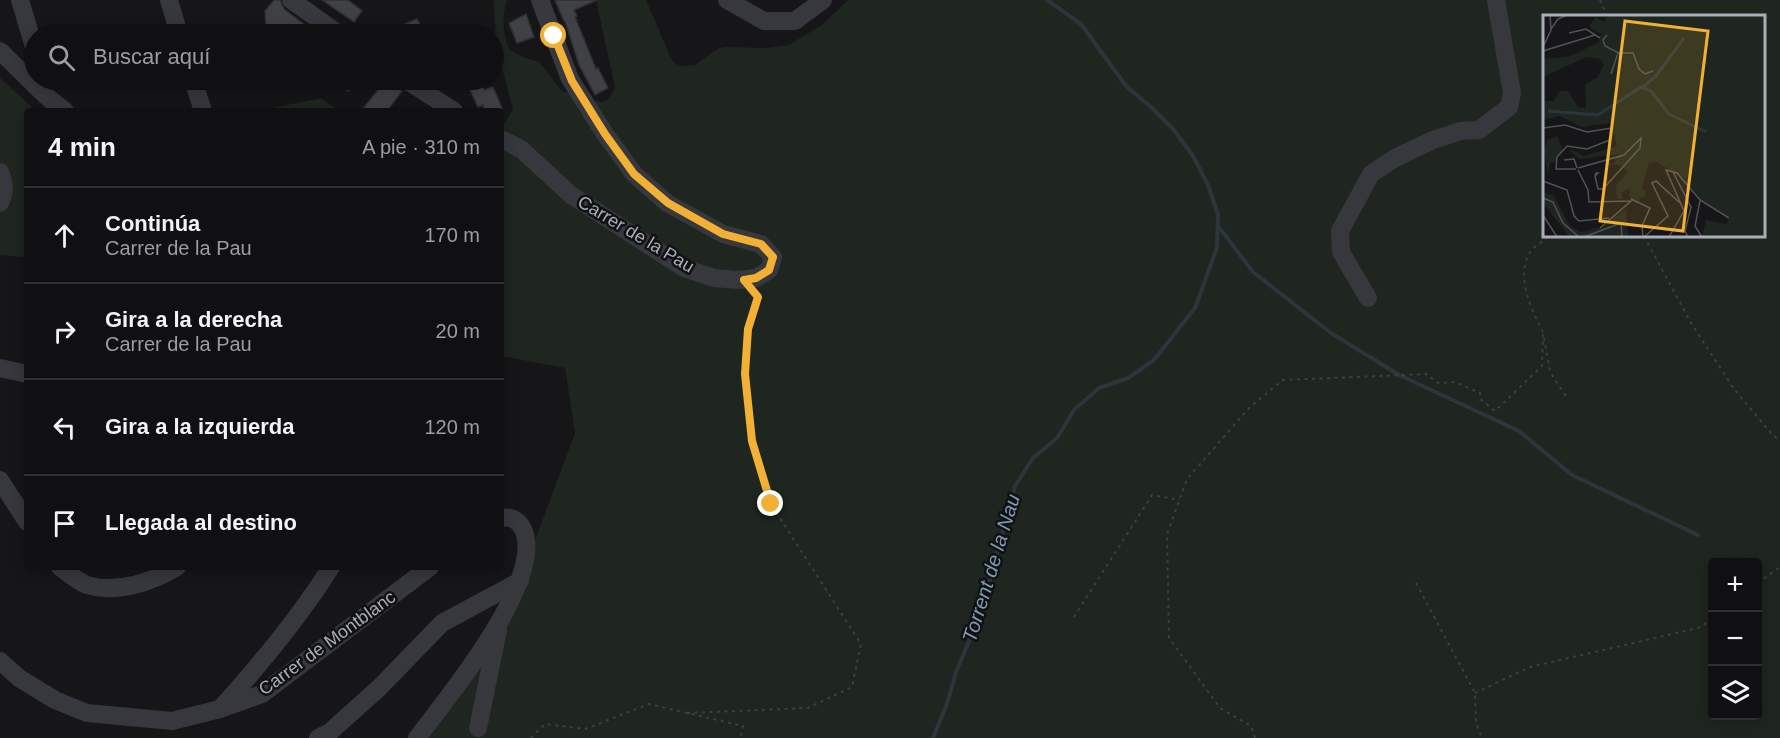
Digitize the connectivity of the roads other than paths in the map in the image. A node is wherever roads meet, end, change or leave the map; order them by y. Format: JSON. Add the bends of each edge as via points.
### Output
{"nodes":[{"id":1,"x":20,"y":0,"type":"edge"},
{"id":2,"x":169,"y":0,"type":"edge"},
{"id":3,"x":291,"y":0,"type":"edge"},
{"id":4,"x":540,"y":0,"type":"edge"},
{"id":5,"x":727,"y":0,"type":"edge"},
{"id":6,"x":1496,"y":0,"type":"edge"},
{"id":7,"x":823,"y":1,"type":"edge"},
{"id":8,"x":27,"y":24,"type":"edge"},
{"id":9,"x":176,"y":24,"type":"edge"},
{"id":10,"x":325,"y":24,"type":"edge"},
{"id":11,"x":0,"y":37,"type":"edge"},
{"id":12,"x":6,"y":57,"type":"edge"},
{"id":13,"x":24,"y":72,"type":"edge"},
{"id":14,"x":44,"y":90,"type":"edge"},
{"id":15,"x":196,"y":90,"type":"edge"},
{"id":16,"x":421,"y":90,"type":"edge"},
{"id":17,"x":62,"y":108,"type":"edge"},
{"id":18,"x":202,"y":108,"type":"edge"},
{"id":19,"x":449,"y":108,"type":"edge"},
{"id":20,"x":504,"y":140,"type":"edge"},
{"id":21,"x":0,"y":172,"type":"edge"},
{"id":22,"x":0,"y":203,"type":"edge"},
{"id":23,"x":1368,"y":298,"type":"dead end"},
{"id":24,"x":0,"y":368,"type":"edge"},
{"id":25,"x":24,"y":373,"type":"edge"},
{"id":26,"x":0,"y":480,"type":"edge"},
{"id":27,"x":24,"y":517,"type":"edge"},
{"id":28,"x":504,"y":517,"type":"edge"},
{"id":29,"x":64,"y":570,"type":"edge"},
{"id":30,"x":171,"y":570,"type":"edge"},
{"id":31,"x":329,"y":570,"type":"edge"},
{"id":32,"x":426,"y":570,"type":"edge"},
{"id":33,"x":520,"y":581,"type":"junction"},
{"id":34,"x":500,"y":623,"type":"junction"},
{"id":35,"x":0,"y":662,"type":"edge"},
{"id":36,"x":220,"y":709,"type":"junction"},
{"id":37,"x":478,"y":728,"type":"dead end"},
{"id":38,"x":318,"y":738,"type":"edge"},
{"id":39,"x":417,"y":738,"type":"edge"}],
"edges":[{"from":1,"to":8,"type":"street"},
{"from":2,"to":9,"type":"street"},
{"from":3,"to":10,"type":"street"},
{"from":4,"to":20,"type":"street","name":"Carrer de la Pau","via":[[570,78],[634,174],[668,203],[723,234],[761,244],[773,257],[769,270],[744,280],[714,278],[684,268],[571,195],[521,149]]},
{"from":5,"to":7,"type":"street","via":[[764,21],[795,21]]},
{"from":6,"to":23,"type":"street","via":[[1512,93],[1509,107],[1479,130],[1460,131],[1433,140],[1371,174],[1340,231],[1341,252]]},
{"from":11,"to":12,"type":"street"},
{"from":12,"to":13,"type":"street"},
{"from":14,"to":17,"type":"street"},
{"from":15,"to":18,"type":"street"},
{"from":16,"to":19,"type":"street"},
{"from":21,"to":22,"type":"street","via":[[4,184]]},
{"from":24,"to":25,"type":"street"},
{"from":26,"to":27,"type":"street"},
{"from":28,"to":33,"type":"street","via":[[519,522],[525,535]]},
{"from":29,"to":30,"type":"street","via":[[86,585],[115,588],[141,584]]},
{"from":31,"to":36,"type":"street","via":[[265,659]]},
{"from":32,"to":36,"type":"street","name":"Carrer de Montblanc","via":[[262,694]]},
{"from":33,"to":34,"type":"street"},
{"from":33,"to":38,"type":"street","via":[[442,623],[380,687]]},
{"from":34,"to":37,"type":"street"},
{"from":34,"to":39,"type":"street"},
{"from":35,"to":36,"type":"street","name":"Carrer de Montblanc","via":[[55,700],[87,713],[172,721]]}]}
